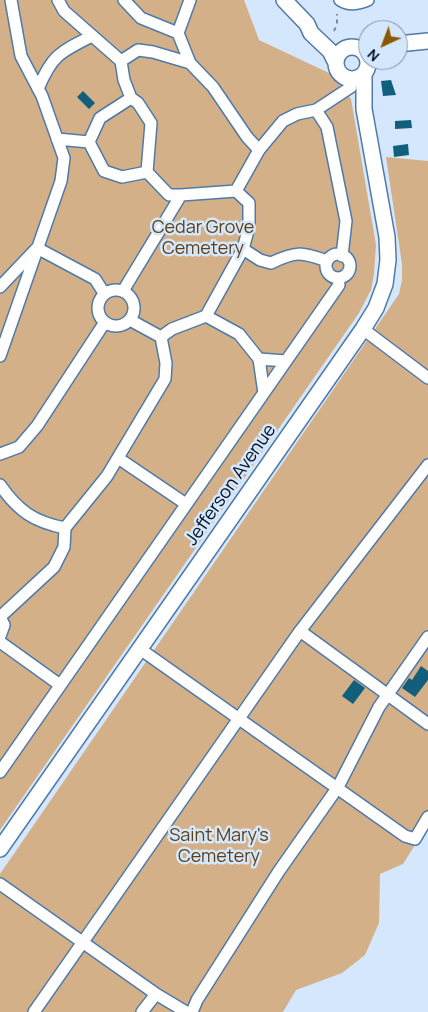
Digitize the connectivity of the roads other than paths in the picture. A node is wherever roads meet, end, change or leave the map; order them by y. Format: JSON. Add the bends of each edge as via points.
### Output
{"nodes":[{"id":1,"x":11,"y":0,"type":"edge"},
{"id":2,"x":58,"y":0,"type":"edge"},
{"id":3,"x":124,"y":0,"type":"edge"},
{"id":4,"x":190,"y":0,"type":"edge"},
{"id":5,"x":284,"y":0,"type":"edge"},
{"id":6,"x":340,"y":0,"type":"edge"},
{"id":7,"x":368,"y":0,"type":"edge"},
{"id":8,"x":307,"y":24,"type":"junction"},
{"id":9,"x":178,"y":33,"type":"junction"},
{"id":10,"x":92,"y":36,"type":"junction"},
{"id":11,"x":428,"y":41,"type":"edge"},
{"id":12,"x":408,"y":44,"type":"edge"},
{"id":13,"x":358,"y":48,"type":"edge"},
{"id":14,"x":358,"y":48,"type":"edge"},
{"id":15,"x":121,"y":61,"type":"junction"},
{"id":16,"x":190,"y":63,"type":"junction"},
{"id":17,"x":368,"y":70,"type":"edge"},
{"id":18,"x":366,"y":72,"type":"junction"},
{"id":19,"x":343,"y":75,"type":"junction"},
{"id":20,"x":38,"y":88,"type":"junction"},
{"id":21,"x":131,"y":98,"type":"junction"},
{"id":22,"x":364,"y":109,"type":"junction"},
{"id":23,"x":316,"y":110,"type":"junction"},
{"id":24,"x":57,"y":139,"type":"junction"},
{"id":25,"x":89,"y":142,"type":"junction"},
{"id":26,"x":259,"y":150,"type":"junction"},
{"id":27,"x":147,"y":172,"type":"junction"},
{"id":28,"x":236,"y":191,"type":"junction"},
{"id":29,"x":181,"y":196,"type":"junction"},
{"id":30,"x":37,"y":248,"type":"junction"},
{"id":31,"x":243,"y":249,"type":"junction"},
{"id":32,"x":342,"y":256,"type":"junction"},
{"id":33,"x":327,"y":261,"type":"junction"},
{"id":34,"x":338,"y":278,"type":"junction"},
{"id":35,"x":0,"y":287,"type":"edge"},
{"id":36,"x":123,"y":291,"type":"junction"},
{"id":37,"x":104,"y":293,"type":"junction"},
{"id":38,"x":206,"y":316,"type":"junction"},
{"id":39,"x":130,"y":320,"type":"junction"},
{"id":40,"x":105,"y":322,"type":"junction"},
{"id":41,"x":363,"y":330,"type":"junction"},
{"id":42,"x":161,"y":337,"type":"junction"},
{"id":43,"x":0,"y":356,"type":"edge"},
{"id":44,"x":260,"y":359,"type":"junction"},
{"id":45,"x":286,"y":362,"type":"junction"},
{"id":46,"x":428,"y":378,"type":"edge"},
{"id":47,"x":264,"y":393,"type":"junction"},
{"id":48,"x":0,"y":454,"type":"edge"},
{"id":49,"x":118,"y":458,"type":"junction"},
{"id":50,"x":428,"y":464,"type":"edge"},
{"id":51,"x":0,"y":486,"type":"edge"},
{"id":52,"x":186,"y":504,"type":"junction"},
{"id":53,"x":65,"y":528,"type":"junction"},
{"id":54,"x":0,"y":617,"type":"edge"},
{"id":55,"x":300,"y":631,"type":"junction"},
{"id":56,"x":0,"y":636,"type":"edge"},
{"id":57,"x":428,"y":637,"type":"edge"},
{"id":58,"x":0,"y":642,"type":"edge"},
{"id":59,"x":140,"y":649,"type":"junction"},
{"id":60,"x":60,"y":685,"type":"junction"},
{"id":61,"x":387,"y":694,"type":"junction"},
{"id":62,"x":240,"y":719,"type":"junction"},
{"id":63,"x":428,"y":724,"type":"edge"},
{"id":64,"x":0,"y":772,"type":"edge"},
{"id":65,"x":338,"y":787,"type":"junction"},
{"id":66,"x":428,"y":817,"type":"edge"},
{"id":67,"x":0,"y":849,"type":"edge"},
{"id":68,"x":0,"y":884,"type":"edge"},
{"id":69,"x":82,"y":942,"type":"junction"},
{"id":70,"x":156,"y":994,"type":"junction"},
{"id":71,"x":34,"y":1012,"type":"edge"},
{"id":72,"x":142,"y":1012,"type":"edge"},
{"id":73,"x":186,"y":1012,"type":"edge"},
{"id":74,"x":192,"y":1012,"type":"edge"}],
"edges":[{"from":1,"to":20,"type":"lane","via":[[21,56]]},
{"from":2,"to":10,"type":"lane","via":[[64,11]]},
{"from":3,"to":9,"type":"lane","via":[[141,18]]},
{"from":4,"to":9,"type":"lane"},
{"from":5,"to":8,"type":"main road","name":"Jefferson Avenue"},
{"from":6,"to":7,"type":"lane","via":[[346,4]]},
{"from":8,"to":13,"type":"main road","name":"Jefferson Avenue"},
{"from":8,"to":19,"type":"main road","name":"Jefferson Avenue","via":[[309,31],[330,51]]},
{"from":9,"to":16,"type":"lane"},
{"from":10,"to":15,"type":"lane"},
{"from":10,"to":20,"type":"lane","via":[[55,57],[47,66]]},
{"from":11,"to":12,"type":"main road"},
{"from":14,"to":19,"type":"main road","via":[[341,52]]},
{"from":15,"to":16,"type":"lane","via":[[138,50]]},
{"from":15,"to":21,"type":"lane"},
{"from":16,"to":26,"type":"lane","via":[[213,87]]},
{"from":17,"to":18,"type":"main road"},
{"from":18,"to":19,"type":"main road","via":[[353,79]]},
{"from":18,"to":22,"type":"main road","name":"Jefferson Avenue"},
{"from":19,"to":22,"type":"main road","name":"Jefferson Avenue"},
{"from":19,"to":23,"type":"lane"},
{"from":20,"to":24,"type":"lane"},
{"from":21,"to":25,"type":"lane","via":[[100,118]]},
{"from":21,"to":27,"type":"lane","via":[[151,123]]},
{"from":22,"to":41,"type":"main road","name":"Jefferson Avenue","via":[[386,228],[388,260],[385,284]]},
{"from":23,"to":26,"type":"lane","via":[[283,121]]},
{"from":23,"to":32,"type":"lane","via":[[327,127],[346,221]]},
{"from":24,"to":25,"type":"lane"},
{"from":24,"to":30,"type":"lane","via":[[64,158],[61,181]]},
{"from":25,"to":27,"type":"lane","via":[[104,171],[122,177]]},
{"from":26,"to":28,"type":"lane"},
{"from":27,"to":29,"type":"lane","via":[[169,195]]},
{"from":28,"to":29,"type":"lane"},
{"from":28,"to":31,"type":"lane","via":[[249,203],[250,227]]},
{"from":29,"to":36,"type":"lane"},
{"from":30,"to":35,"type":"lane"},
{"from":30,"to":37,"type":"lane","via":[[95,279]]},
{"from":30,"to":43,"type":"lane"},
{"from":31,"to":33,"type":"lane","via":[[271,263],[292,253],[304,253]]},
{"from":31,"to":38,"type":"lane"},
{"from":32,"to":33,"type":"lane","via":[[332,256]]},
{"from":32,"to":34,"type":"lane","via":[[349,269],[345,276]]},
{"from":33,"to":34,"type":"lane","via":[[328,273]]},
{"from":34,"to":45,"type":"lane","via":[[339,285]]},
{"from":36,"to":37,"type":"lane","via":[[116,289]]},
{"from":36,"to":39,"type":"lane","via":[[134,303]]},
{"from":37,"to":40,"type":"lane","via":[[98,310]]},
{"from":38,"to":42,"type":"lane"},
{"from":38,"to":44,"type":"lane","via":[[240,334]]},
{"from":39,"to":40,"type":"lane","via":[[119,326]]},
{"from":39,"to":42,"type":"lane"},
{"from":40,"to":48,"type":"lane","via":[[37,426],[19,447]]},
{"from":41,"to":46,"type":"lane"},
{"from":41,"to":59,"type":"main road","name":"Jefferson Avenue"},
{"from":42,"to":49,"type":"lane","via":[[166,363],[165,379]]},
{"from":44,"to":45,"type":"lane"},
{"from":44,"to":47,"type":"lane"},
{"from":45,"to":47,"type":"lane"},
{"from":47,"to":52,"type":"lane"},
{"from":49,"to":52,"type":"lane"},
{"from":49,"to":53,"type":"lane"},
{"from":50,"to":55,"type":"lane"},
{"from":51,"to":53,"type":"lane","via":[[14,505],[45,524]]},
{"from":52,"to":60,"type":"lane"},
{"from":53,"to":54,"type":"lane","via":[[64,547],[54,567]]},
{"from":54,"to":56,"type":"lane","via":[[4,625]]},
{"from":55,"to":61,"type":"lane"},
{"from":55,"to":62,"type":"lane"},
{"from":57,"to":61,"type":"lane"},
{"from":58,"to":60,"type":"lane"},
{"from":59,"to":62,"type":"lane"},
{"from":59,"to":67,"type":"main road","name":"Jefferson Avenue"},
{"from":60,"to":64,"type":"lane"},
{"from":61,"to":63,"type":"lane"},
{"from":61,"to":65,"type":"lane"},
{"from":62,"to":65,"type":"lane"},
{"from":62,"to":69,"type":"lane"},
{"from":65,"to":66,"type":"lane","via":[[405,836],[415,839]]},
{"from":65,"to":74,"type":"lane","via":[[279,871]]},
{"from":68,"to":69,"type":"lane"},
{"from":69,"to":70,"type":"lane"},
{"from":69,"to":71,"type":"lane"},
{"from":70,"to":72,"type":"lane"},
{"from":70,"to":73,"type":"lane"}]}
